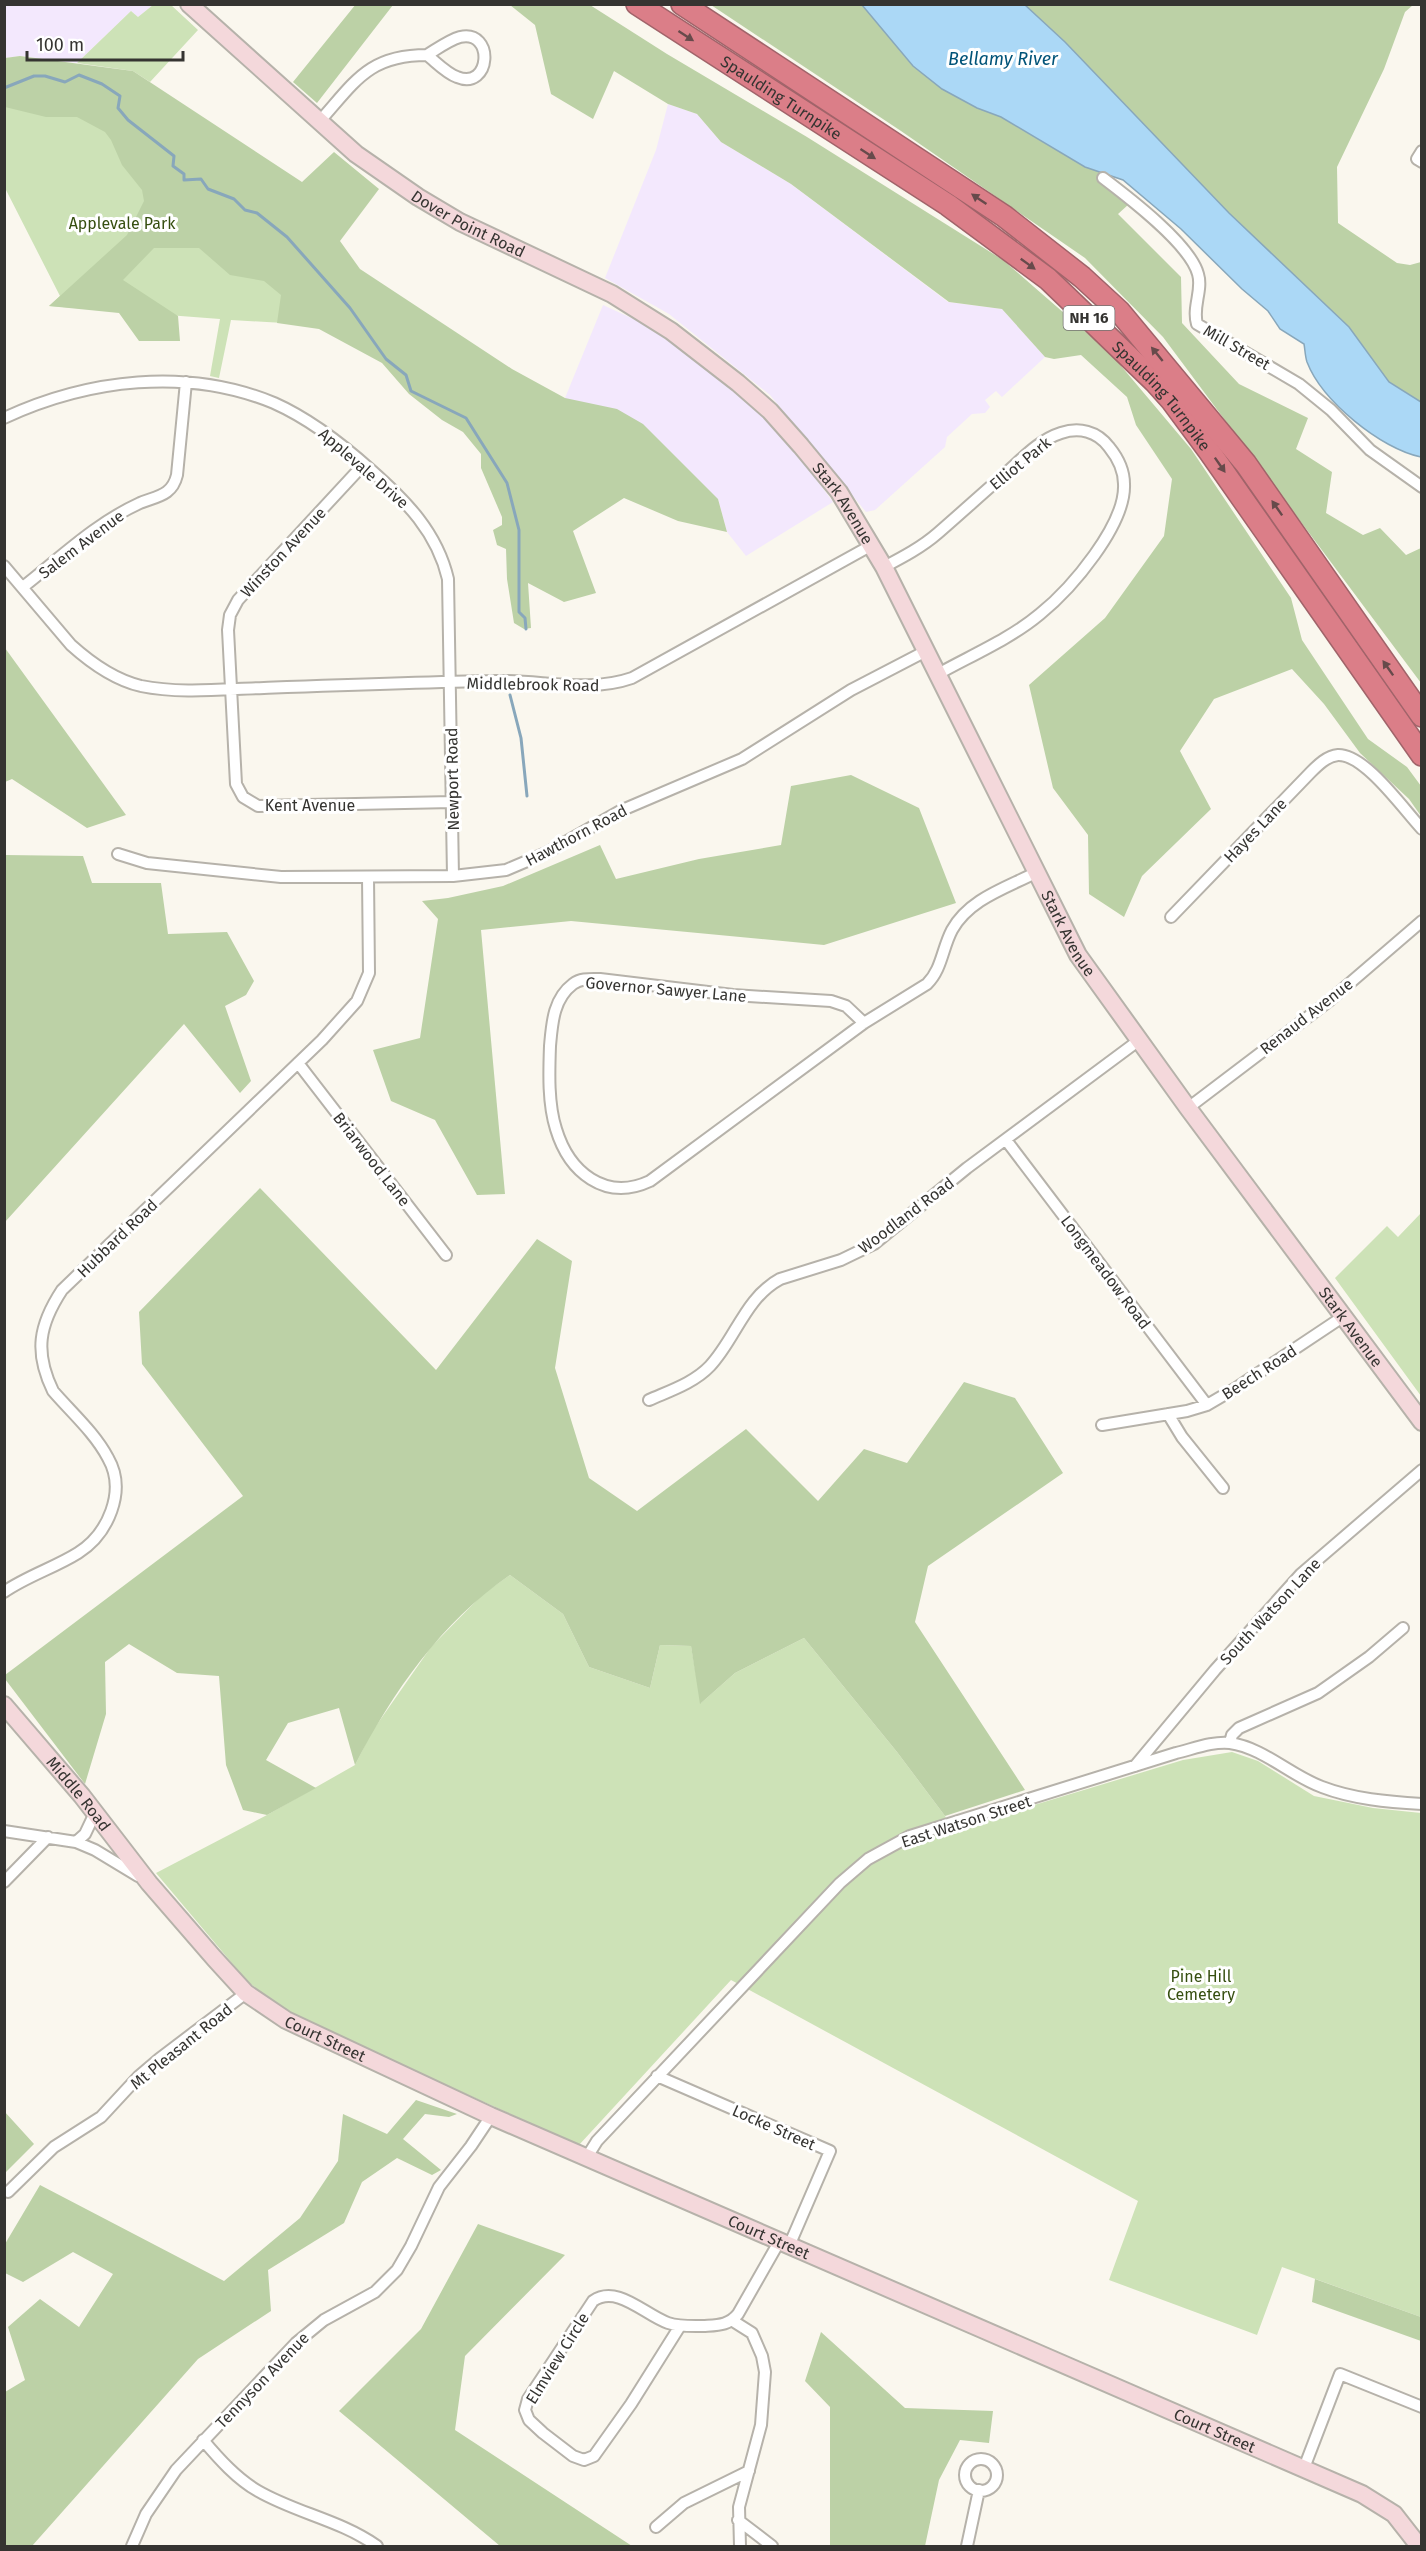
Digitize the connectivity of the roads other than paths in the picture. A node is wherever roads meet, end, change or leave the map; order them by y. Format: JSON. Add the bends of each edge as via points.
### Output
{"nodes":[{"id":1,"x":189,"y":4,"type":"edge"},
{"id":2,"x":637,"y":4,"type":"edge"},
{"id":3,"x":682,"y":4,"type":"edge"},
{"id":4,"x":427,"y":55,"type":"junction"},
{"id":5,"x":319,"y":122,"type":"junction"},
{"id":6,"x":1422,"y":150,"type":"edge"},
{"id":7,"x":1422,"y":162,"type":"edge"},
{"id":8,"x":1103,"y":178,"type":"dead end"},
{"id":9,"x":186,"y":382,"type":"junction"},
{"id":10,"x":770,"y":411,"type":"joint"},
{"id":11,"x":4,"y":418,"type":"edge"},
{"id":12,"x":364,"y":464,"type":"junction"},
{"id":13,"x":1422,"y":487,"type":"edge"},
{"id":14,"x":872,"y":545,"type":"junction"},
{"id":15,"x":4,"y":566,"type":"edge"},
{"id":16,"x":884,"y":567,"type":"junction"},
{"id":17,"x":23,"y":588,"type":"junction"},
{"id":18,"x":926,"y":651,"type":"junction"},
{"id":19,"x":938,"y":674,"type":"junction"},
{"id":20,"x":450,"y":682,"type":"junction"},
{"id":21,"x":231,"y":688,"type":"junction"},
{"id":22,"x":1422,"y":716,"type":"edge"},
{"id":23,"x":1422,"y":755,"type":"edge"},
{"id":24,"x":453,"y":802,"type":"junction"},
{"id":25,"x":1422,"y":829,"type":"edge"},
{"id":26,"x":118,"y":854,"type":"dead end"},
{"id":27,"x":1035,"y":873,"type":"junction"},
{"id":28,"x":453,"y":876,"type":"junction"},
{"id":29,"x":368,"y":877,"type":"junction"},
{"id":30,"x":1171,"y":917,"type":"dead end"},
{"id":31,"x":1422,"y":921,"type":"edge"},
{"id":32,"x":864,"y":1023,"type":"junction"},
{"id":33,"x":1138,"y":1041,"type":"junction"},
{"id":34,"x":298,"y":1063,"type":"junction"},
{"id":35,"x":1188,"y":1108,"type":"junction"},
{"id":36,"x":1006,"y":1140,"type":"junction"},
{"id":37,"x":446,"y":1255,"type":"dead end"},
{"id":38,"x":1344,"y":1316,"type":"junction"},
{"id":39,"x":649,"y":1400,"type":"dead end"},
{"id":40,"x":1207,"y":1405,"type":"junction"},
{"id":41,"x":1168,"y":1414,"type":"junction"},
{"id":42,"x":1422,"y":1422,"type":"edge"},
{"id":43,"x":1102,"y":1425,"type":"dead end"},
{"id":44,"x":1422,"y":1470,"type":"edge"},
{"id":45,"x":1223,"y":1488,"type":"dead end"},
{"id":46,"x":4,"y":1592,"type":"edge"},
{"id":47,"x":1403,"y":1628,"type":"dead end"},
{"id":48,"x":4,"y":1705,"type":"edge"},
{"id":49,"x":1230,"y":1743,"type":"junction"},
{"id":50,"x":1135,"y":1767,"type":"junction"},
{"id":51,"x":1422,"y":1804,"type":"edge"},
{"id":52,"x":95,"y":1813,"type":"junction"},
{"id":53,"x":4,"y":1831,"type":"edge"},
{"id":54,"x":48,"y":1837,"type":"junction"},
{"id":55,"x":76,"y":1842,"type":"junction"},
{"id":56,"x":4,"y":1882,"type":"edge"},
{"id":57,"x":149,"y":1883,"type":"junction"},
{"id":58,"x":246,"y":1993,"type":"junction"},
{"id":59,"x":657,"y":2076,"type":"junction"},
{"id":60,"x":491,"y":2116,"type":"junction"},
{"id":61,"x":587,"y":2157,"type":"junction"},
{"id":62,"x":8,"y":2192,"type":"dead end"},
{"id":63,"x":784,"y":2244,"type":"junction"},
{"id":64,"x":733,"y":2321,"type":"junction"},
{"id":65,"x":680,"y":2326,"type":"junction"},
{"id":66,"x":1422,"y":2407,"type":"edge"},
{"id":67,"x":203,"y":2440,"type":"junction"},
{"id":68,"x":1304,"y":2468,"type":"junction"},
{"id":69,"x":749,"y":2471,"type":"junction"},
{"id":70,"x":979,"y":2490,"type":"dead end"},
{"id":71,"x":738,"y":2520,"type":"junction"},
{"id":72,"x":656,"y":2527,"type":"dead end"},
{"id":73,"x":132,"y":2547,"type":"edge"},
{"id":74,"x":376,"y":2547,"type":"edge"},
{"id":75,"x":740,"y":2547,"type":"edge"},
{"id":76,"x":772,"y":2547,"type":"edge"},
{"id":77,"x":967,"y":2547,"type":"edge"},
{"id":78,"x":1419,"y":2547,"type":"edge"}],
"edges":[{"from":1,"to":5,"type":"main road","name":"Dover Point Road"},
{"from":2,"to":23,"type":"highway","name":"Spaulding Turnpike","number":"NH 16","one_way":true,"via":[[948,205],[1048,279],[1172,401]]},
{"from":22,"to":3,"type":"highway","name":"Spaulding Turnpike","number":"NH 16","one_way":true,"via":[[1246,464],[1119,311],[1004,216]]},
{"from":4,"to":4,"type":"street","via":[[467,37],[479,42],[486,62],[478,74],[465,79]]},
{"from":4,"to":5,"type":"street","via":[[399,56],[377,64]]},
{"from":5,"to":10,"type":"main road","name":"Dover Point Road","via":[[356,154],[439,210],[612,294],[657,322],[702,353]]},
{"from":6,"to":7,"type":"street","via":[[1417,159]]},
{"from":8,"to":13,"type":"street","name":"Mill Street","via":[[1138,205],[1191,259],[1199,276],[1197,324],[1299,384],[1370,450]]},
{"from":9,"to":11,"type":"street","name":"Applevale Drive","via":[[98,387],[48,399]]},
{"from":9,"to":12,"type":"street","name":"Applevale Drive","via":[[230,389],[275,404],[315,426]]},
{"from":9,"to":17,"type":"street","name":"Salem Avenue","via":[[174,486],[164,495],[98,527]]},
{"from":10,"to":14,"type":"main road","name":"Stark Avenue","via":[[839,492]]},
{"from":12,"to":20,"type":"street","name":"Applevale Drive","via":[[425,525],[444,562],[450,598]]},
{"from":12,"to":21,"type":"street","name":"Winston Avenue","via":[[233,607],[228,623]]},
{"from":14,"to":16,"type":"main road","name":"Stark Avenue"},
{"from":14,"to":20,"type":"street","name":"Middlebrook Road","via":[[620,682],[583,686]]},
{"from":15,"to":17,"type":"street"},
{"from":16,"to":18,"type":"main road","name":"Stark Avenue"},
{"from":16,"to":19,"type":"street","name":"Elliot Park","via":[[927,541],[1036,447],[1058,434],[1083,430],[1096,434],[1119,462],[1124,496],[1112,526],[1085,570],[1027,624]]},
{"from":17,"to":21,"type":"street","via":[[71,645],[119,678],[155,688]]},
{"from":18,"to":19,"type":"main road","name":"Stark Avenue"},
{"from":18,"to":28,"type":"street","name":"Hawthorn Road","via":[[850,690],[763,748],[716,772],[620,811],[534,859],[494,873]]},
{"from":19,"to":27,"type":"main road","name":"Stark Avenue"},
{"from":20,"to":21,"type":"street","name":"Middlebrook Road"},
{"from":20,"to":24,"type":"street","name":"Newport Road"},
{"from":21,"to":24,"type":"street","name":"Kent Avenue","via":[[236,784],[243,798],[250,802],[267,806]]},
{"from":24,"to":28,"type":"street","name":"Newport Road"},
{"from":25,"to":30,"type":"street","name":"Hayes Lane","via":[[1362,763],[1346,756],[1332,757],[1318,765]]},
{"from":26,"to":29,"type":"street","name":"Hawthorn Road","via":[[147,863],[247,874]]},
{"from":27,"to":32,"type":"street","name":"Governor Sawyer Lane","via":[[967,910],[952,930],[935,976]]},
{"from":27,"to":33,"type":"main road","name":"Stark Avenue","via":[[1078,955]]},
{"from":28,"to":29,"type":"street","name":"Hawthorn Road"},
{"from":29,"to":34,"type":"street","name":"Hubbard Road","via":[[370,960],[365,986],[349,1012]]},
{"from":31,"to":35,"type":"street","name":"Renaud Avenue","via":[[1329,1000]]},
{"from":32,"to":32,"type":"street","name":"Governor Sawyer Lane","via":[[704,1143],[637,1187],[598,1184],[577,1167],[555,1127],[549,1060],[552,1020],[562,997],[581,979],[831,1001],[846,1006]]},
{"from":33,"to":35,"type":"main road","name":"Stark Avenue"},
{"from":33,"to":36,"type":"street","name":"Woodland Road"},
{"from":34,"to":37,"type":"street","name":"Briarwood Lane"},
{"from":34,"to":46,"type":"street","name":"Hubbard Road","via":[[62,1290],[49,1310],[42,1334],[46,1378],[110,1460],[115,1498],[106,1522],[88,1545]]},
{"from":35,"to":38,"type":"main road","name":"Stark Avenue"},
{"from":36,"to":39,"type":"street","name":"Woodland Road","via":[[863,1251],[770,1284],[751,1304],[710,1366],[695,1378]]},
{"from":36,"to":40,"type":"street","name":"Longmeadow Road"},
{"from":38,"to":40,"type":"street","name":"Beech Road"},
{"from":38,"to":42,"type":"main road","name":"Stark Avenue"},
{"from":40,"to":41,"type":"street","name":"Beech Road"},
{"from":41,"to":43,"type":"street","name":"Beech Road"},
{"from":41,"to":45,"type":"street"},
{"from":44,"to":50,"type":"street","name":"South Watson Lane","via":[[1301,1574]]},
{"from":47,"to":49,"type":"street","via":[[1318,1693],[1239,1728]]},
{"from":48,"to":52,"type":"main road","name":"Middle Road"},
{"from":49,"to":50,"type":"street","name":"East Watson Street","via":[[1176,1753]]},
{"from":49,"to":51,"type":"street","via":[[1330,1790]]},
{"from":50,"to":59,"type":"street","name":"East Watson Street","via":[[910,1836],[868,1859],[840,1882]]},
{"from":52,"to":55,"type":"street","via":[[85,1834]]},
{"from":52,"to":57,"type":"main road","name":"Middle Road"},
{"from":53,"to":54,"type":"street"},
{"from":54,"to":55,"type":"street"},
{"from":54,"to":56,"type":"street"},
{"from":55,"to":57,"type":"street"},
{"from":57,"to":58,"type":"main road","name":"Court Street"},
{"from":58,"to":60,"type":"main road","name":"Court Street","via":[[309,2033]]},
{"from":58,"to":62,"type":"street","name":"Mt Pleasant Road","via":[[159,2059],[101,2117],[54,2147]]},
{"from":59,"to":61,"type":"street","name":"East Watson Street","via":[[597,2140]]},
{"from":59,"to":63,"type":"street","name":"Locke Street","via":[[830,2151]]},
{"from":60,"to":61,"type":"main road","name":"Court Street"},
{"from":60,"to":67,"type":"street","name":"Tennyson Avenue","via":[[439,2187],[397,2270],[375,2292],[309,2331]]},
{"from":61,"to":63,"type":"main road","name":"Court Street"},
{"from":63,"to":64,"type":"street"},
{"from":63,"to":68,"type":"main road","name":"Court Street"},
{"from":64,"to":65,"type":"street","name":"Elmview Circle"},
{"from":64,"to":69,"type":"street","via":[[752,2333],[765,2372],[762,2425]]},
{"from":65,"to":65,"type":"street","name":"Elmview Circle","via":[[613,2295],[602,2295],[586,2310],[528,2399],[525,2410],[529,2420],[573,2456],[584,2460],[594,2456]]},
{"from":66,"to":68,"type":"street","via":[[1340,2374]]},
{"from":67,"to":73,"type":"street","name":"Tennyson Avenue","via":[[155,2499]]},
{"from":67,"to":74,"type":"street","via":[[257,2490],[343,2526]]},
{"from":68,"to":78,"type":"main road","name":"Court Street","via":[[1378,2502],[1403,2524]]},
{"from":69,"to":71,"type":"street"},
{"from":69,"to":72,"type":"street","via":[[684,2503]]},
{"from":70,"to":77,"type":"street"},
{"from":71,"to":75,"type":"street"},
{"from":71,"to":76,"type":"street"}]}
